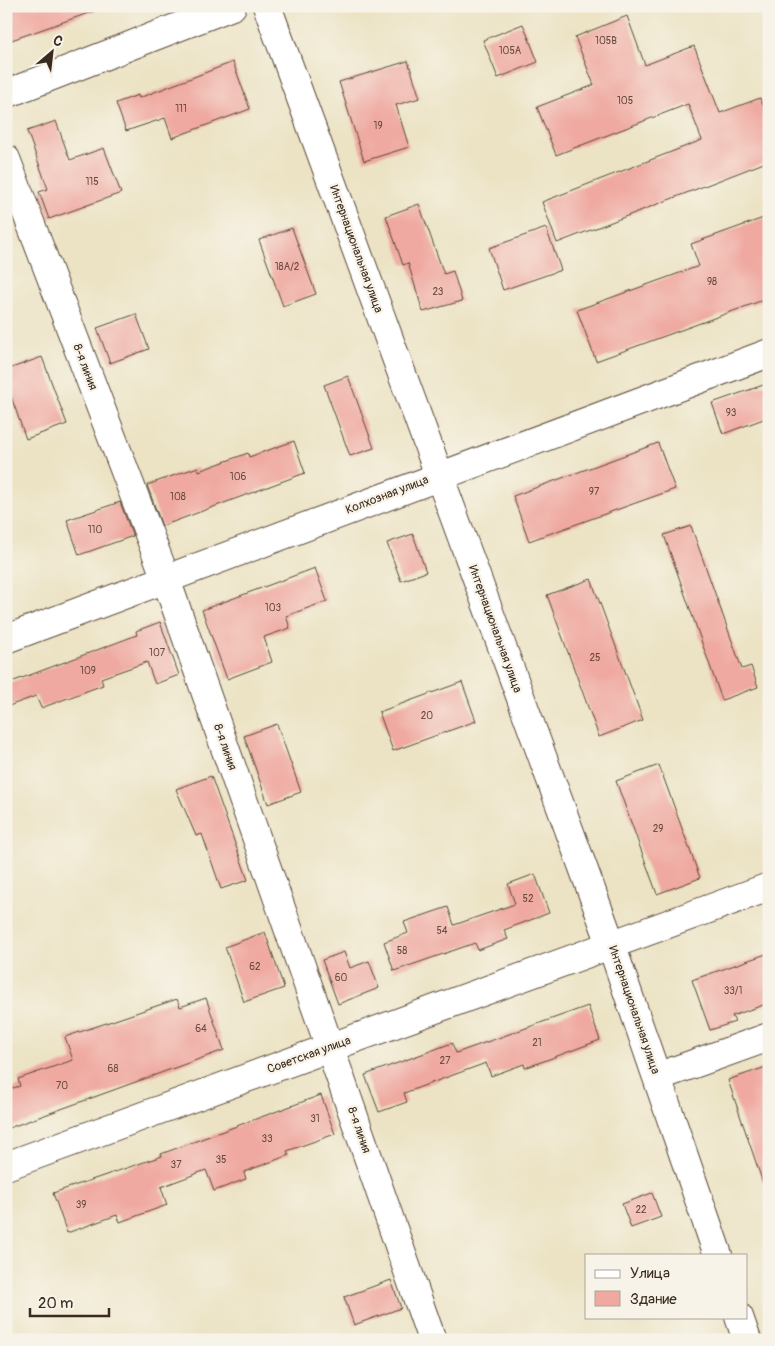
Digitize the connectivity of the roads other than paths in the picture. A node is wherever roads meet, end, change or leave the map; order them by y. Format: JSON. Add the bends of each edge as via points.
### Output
{"nodes":[{"id":1,"x":232,"y":6,"type":"edge"},
{"id":2,"x":267,"y":6,"type":"edge"},
{"id":3,"x":6,"y":94,"type":"edge"},
{"id":4,"x":6,"y":159,"type":"edge"},
{"id":5,"x":769,"y":353,"type":"edge"},
{"id":6,"x":439,"y":476,"type":"junction"},
{"id":7,"x":166,"y":579,"type":"junction"},
{"id":8,"x":6,"y":639,"type":"edge"},
{"id":9,"x":769,"y":887,"type":"edge"},
{"id":10,"x":611,"y":944,"type":"junction"},
{"id":11,"x":769,"y":1037,"type":"edge"},
{"id":12,"x":330,"y":1048,"type":"junction"},
{"id":13,"x":657,"y":1077,"type":"junction"},
{"id":14,"x":6,"y":1166,"type":"edge"},
{"id":15,"x":718,"y":1254,"type":"edge"},
{"id":16,"x":739,"y":1318,"type":"edge"},
{"id":17,"x":432,"y":1340,"type":"edge"},
{"id":18,"x":747,"y":1340,"type":"edge"}],
"edges":[{"from":1,"to":3,"type":"street"},
{"from":2,"to":6,"type":"street","name":"Интернациональная улица"},
{"from":4,"to":7,"type":"street","name":"8-я линия"},
{"from":5,"to":6,"type":"street","name":"Колхозная улица"},
{"from":6,"to":7,"type":"street","name":"Колхозная улица"},
{"from":6,"to":10,"type":"street","name":"Интернациональная улица"},
{"from":7,"to":8,"type":"street","name":"Колхозная улица"},
{"from":7,"to":12,"type":"street","name":"8-я линия"},
{"from":9,"to":10,"type":"street","name":"Советская улица"},
{"from":10,"to":12,"type":"street","name":"Советская улица"},
{"from":10,"to":13,"type":"street","name":"Интернациональная улица"},
{"from":11,"to":13,"type":"street"},
{"from":12,"to":14,"type":"street","name":"Советская улица"},
{"from":12,"to":17,"type":"street","name":"8-я линия"},
{"from":13,"to":15,"type":"street","name":"Интернациональная улица"},
{"from":16,"to":18,"type":"street"}]}
